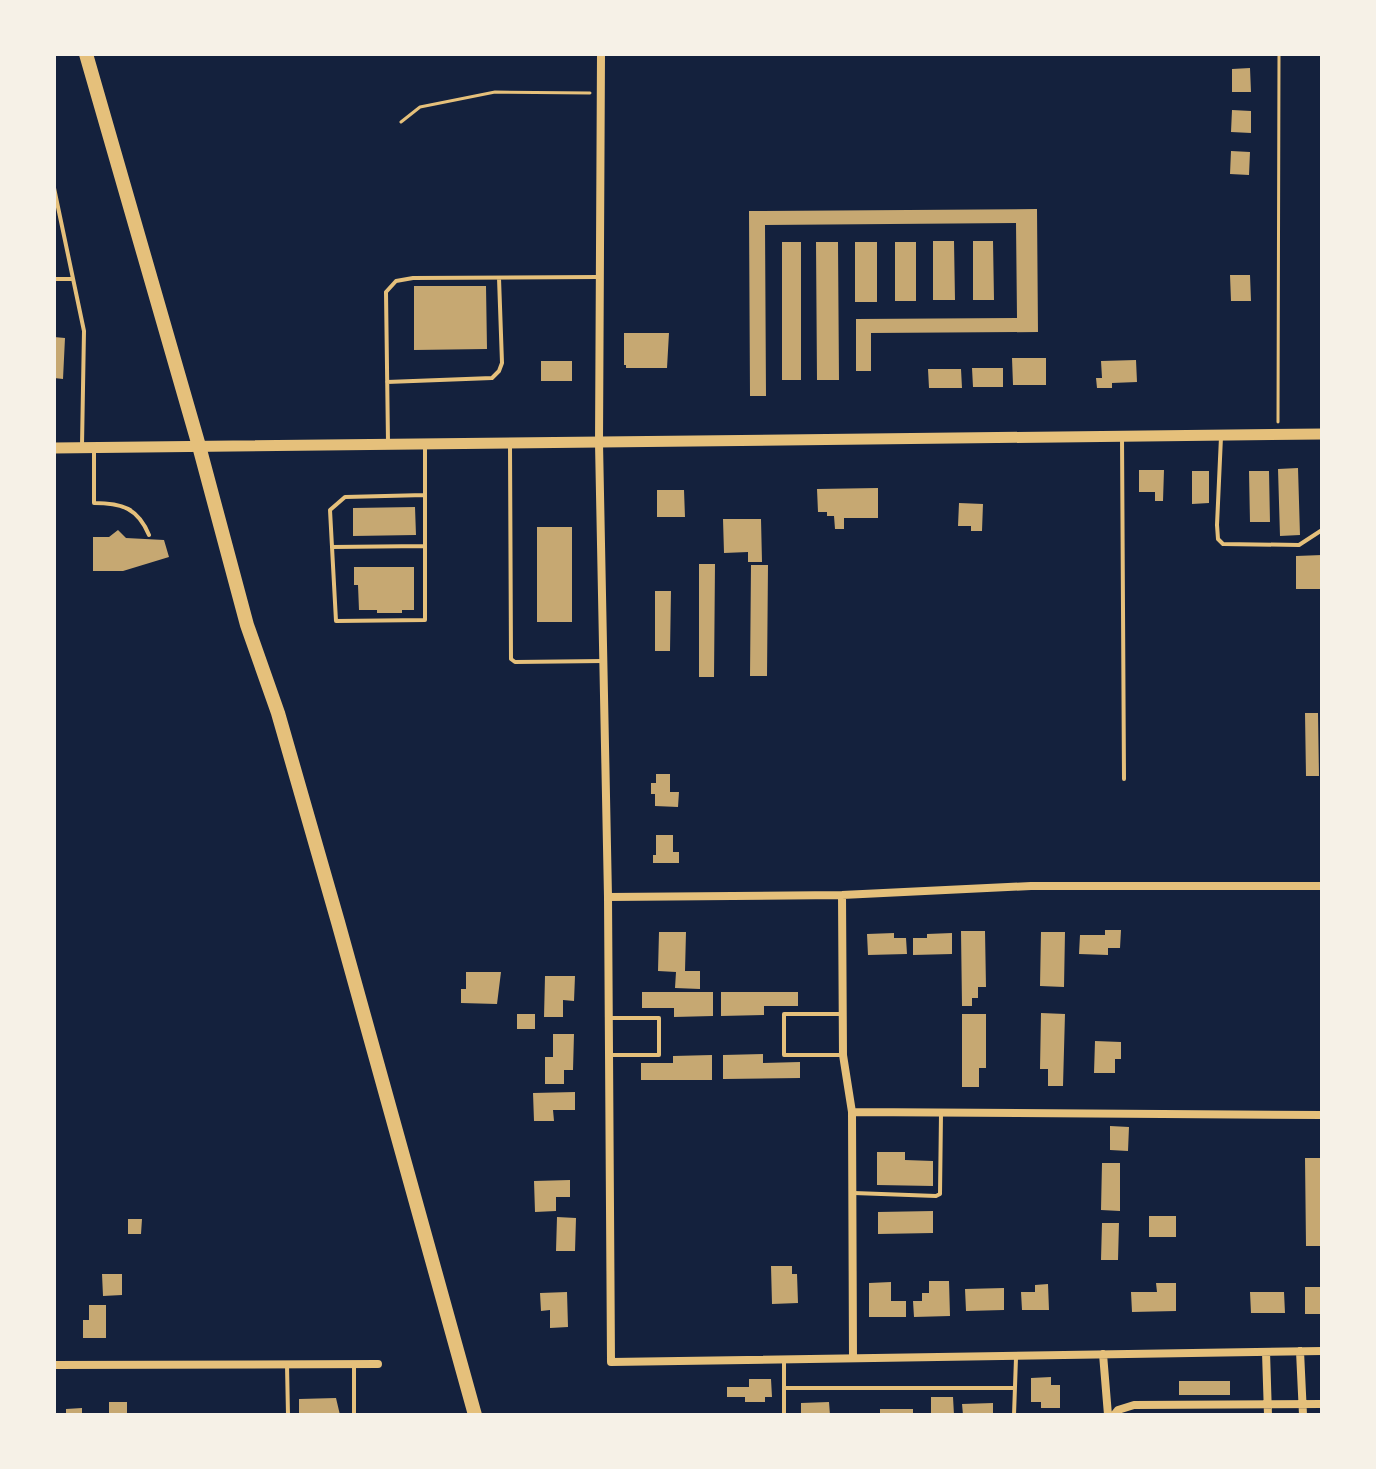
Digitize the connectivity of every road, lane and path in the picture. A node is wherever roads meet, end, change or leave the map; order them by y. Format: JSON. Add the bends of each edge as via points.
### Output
{"nodes":[{"id":1,"x":86,"y":54,"type":"edge"},
{"id":2,"x":601,"y":54,"type":"edge"},
{"id":3,"x":1279,"y":54,"type":"edge"},
{"id":4,"x":602,"y":93,"type":"junction"},
{"id":5,"x":401,"y":122,"type":"dead end"},
{"id":6,"x":54,"y":188,"type":"edge"},
{"id":7,"x":601,"y":277,"type":"junction"},
{"id":8,"x":499,"y":278,"type":"junction"},
{"id":9,"x":54,"y":279,"type":"edge"},
{"id":10,"x":73,"y":279,"type":"junction"},
{"id":11,"x":387,"y":382,"type":"junction"},
{"id":12,"x":1278,"y":433,"type":"junction"},
{"id":13,"x":1122,"y":434,"type":"junction"},
{"id":14,"x":1222,"y":434,"type":"junction"},
{"id":15,"x":1322,"y":434,"type":"edge"},
{"id":16,"x":599,"y":443,"type":"junction"},
{"id":17,"x":510,"y":444,"type":"junction"},
{"id":18,"x":388,"y":445,"type":"junction"},
{"id":19,"x":425,"y":445,"type":"junction"},
{"id":20,"x":199,"y":446,"type":"junction"},
{"id":21,"x":88,"y":447,"type":"junction"},
{"id":22,"x":54,"y":448,"type":"edge"},
{"id":23,"x":425,"y":495,"type":"junction"},
{"id":24,"x":1322,"y":530,"type":"edge"},
{"id":25,"x":149,"y":535,"type":"dead end"},
{"id":26,"x":425,"y":546,"type":"junction"},
{"id":27,"x":332,"y":547,"type":"junction"},
{"id":28,"x":603,"y":661,"type":"junction"},
{"id":29,"x":1124,"y":779,"type":"dead end"},
{"id":30,"x":1322,"y":886,"type":"edge"},
{"id":31,"x":842,"y":895,"type":"junction"},
{"id":32,"x":608,"y":897,"type":"junction"},
{"id":33,"x":843,"y":1014,"type":"junction"},
{"id":34,"x":608,"y":1018,"type":"junction"},
{"id":35,"x":609,"y":1055,"type":"junction"},
{"id":36,"x":843,"y":1055,"type":"junction"},
{"id":37,"x":852,"y":1112,"type":"junction"},
{"id":38,"x":941,"y":1114,"type":"junction"},
{"id":39,"x":1322,"y":1115,"type":"edge"},
{"id":40,"x":852,"y":1193,"type":"junction"},
{"id":41,"x":1300,"y":1351,"type":"junction"},
{"id":42,"x":1322,"y":1351,"type":"edge"},
{"id":43,"x":1266,"y":1352,"type":"junction"},
{"id":44,"x":1103,"y":1354,"type":"junction"},
{"id":45,"x":1016,"y":1356,"type":"junction"},
{"id":46,"x":853,"y":1358,"type":"junction"},
{"id":47,"x":784,"y":1359,"type":"junction"},
{"id":48,"x":287,"y":1364,"type":"junction"},
{"id":49,"x":354,"y":1364,"type":"junction"},
{"id":50,"x":378,"y":1364,"type":"dead end"},
{"id":51,"x":54,"y":1365,"type":"edge"},
{"id":52,"x":784,"y":1388,"type":"junction"},
{"id":53,"x":1015,"y":1388,"type":"junction"},
{"id":54,"x":1268,"y":1404,"type":"junction"},
{"id":55,"x":1302,"y":1404,"type":"junction"},
{"id":56,"x":1322,"y":1404,"type":"edge"},
{"id":57,"x":288,"y":1415,"type":"edge"},
{"id":58,"x":354,"y":1415,"type":"edge"},
{"id":59,"x":475,"y":1415,"type":"edge"},
{"id":60,"x":784,"y":1415,"type":"edge"},
{"id":61,"x":1014,"y":1415,"type":"edge"},
{"id":62,"x":1108,"y":1415,"type":"edge"},
{"id":63,"x":1114,"y":1415,"type":"edge"},
{"id":64,"x":1268,"y":1415,"type":"edge"},
{"id":65,"x":1303,"y":1415,"type":"edge"}],
"edges":[{"from":1,"to":20,"type":"highway"},
{"from":2,"to":4,"type":"street"},
{"from":3,"to":12,"type":"path"},
{"from":4,"to":5,"type":"path","via":[[495,92],[420,107]]},
{"from":4,"to":7,"type":"street"},
{"from":6,"to":10,"type":"lane"},
{"from":7,"to":8,"type":"lane"},
{"from":7,"to":16,"type":"street"},
{"from":8,"to":11,"type":"lane","via":[[396,281],[386,292]]},
{"from":8,"to":11,"type":"lane","via":[[502,363],[492,378]]},
{"from":9,"to":10,"type":"lane"},
{"from":10,"to":21,"type":"lane","via":[[84,331]]},
{"from":11,"to":18,"type":"lane"},
{"from":12,"to":14,"type":"street"},
{"from":12,"to":15,"type":"street"},
{"from":13,"to":14,"type":"street"},
{"from":13,"to":16,"type":"street"},
{"from":13,"to":29,"type":"lane"},
{"from":14,"to":24,"type":"lane","via":[[1217,525],[1223,544],[1299,545]]},
{"from":16,"to":17,"type":"street"},
{"from":16,"to":28,"type":"street"},
{"from":17,"to":19,"type":"street"},
{"from":17,"to":28,"type":"lane","via":[[511,659]]},
{"from":18,"to":19,"type":"street"},
{"from":18,"to":20,"type":"street"},
{"from":19,"to":23,"type":"lane"},
{"from":20,"to":21,"type":"street"},
{"from":20,"to":59,"type":"highway"},
{"from":21,"to":22,"type":"street"},
{"from":21,"to":25,"type":"lane","via":[[94,503],[132,509]]},
{"from":23,"to":26,"type":"lane"},
{"from":23,"to":27,"type":"lane","via":[[345,497],[330,510]]},
{"from":26,"to":27,"type":"lane"},
{"from":26,"to":27,"type":"lane","via":[[425,620],[336,621]]},
{"from":28,"to":32,"type":"street"},
{"from":30,"to":31,"type":"street","via":[[1031,886]]},
{"from":31,"to":32,"type":"street"},
{"from":31,"to":33,"type":"street"},
{"from":32,"to":34,"type":"street"},
{"from":33,"to":36,"type":"street"},
{"from":33,"to":36,"type":"lane","via":[[784,1014],[784,1055]]},
{"from":34,"to":35,"type":"street"},
{"from":34,"to":35,"type":"lane","via":[[659,1018],[659,1055]]},
{"from":35,"to":47,"type":"street","via":[[611,1362]]},
{"from":36,"to":37,"type":"street"},
{"from":37,"to":38,"type":"street"},
{"from":37,"to":40,"type":"street"},
{"from":38,"to":39,"type":"street"},
{"from":38,"to":40,"type":"lane","via":[[940,1194]]},
{"from":40,"to":46,"type":"street"},
{"from":41,"to":42,"type":"street"},
{"from":41,"to":43,"type":"street"},
{"from":41,"to":55,"type":"street"},
{"from":43,"to":44,"type":"street"},
{"from":43,"to":54,"type":"street"},
{"from":44,"to":45,"type":"street"},
{"from":44,"to":62,"type":"street"},
{"from":45,"to":46,"type":"street"},
{"from":45,"to":53,"type":"lane"},
{"from":46,"to":47,"type":"street"},
{"from":47,"to":52,"type":"lane"},
{"from":48,"to":49,"type":"street"},
{"from":48,"to":51,"type":"street"},
{"from":48,"to":57,"type":"lane"},
{"from":49,"to":50,"type":"street"},
{"from":49,"to":58,"type":"lane"},
{"from":52,"to":53,"type":"lane"},
{"from":52,"to":60,"type":"lane"},
{"from":53,"to":61,"type":"lane"},
{"from":54,"to":55,"type":"street"},
{"from":54,"to":63,"type":"street","via":[[1134,1405]]},
{"from":54,"to":64,"type":"street"},
{"from":55,"to":56,"type":"street"},
{"from":55,"to":65,"type":"street"}]}
